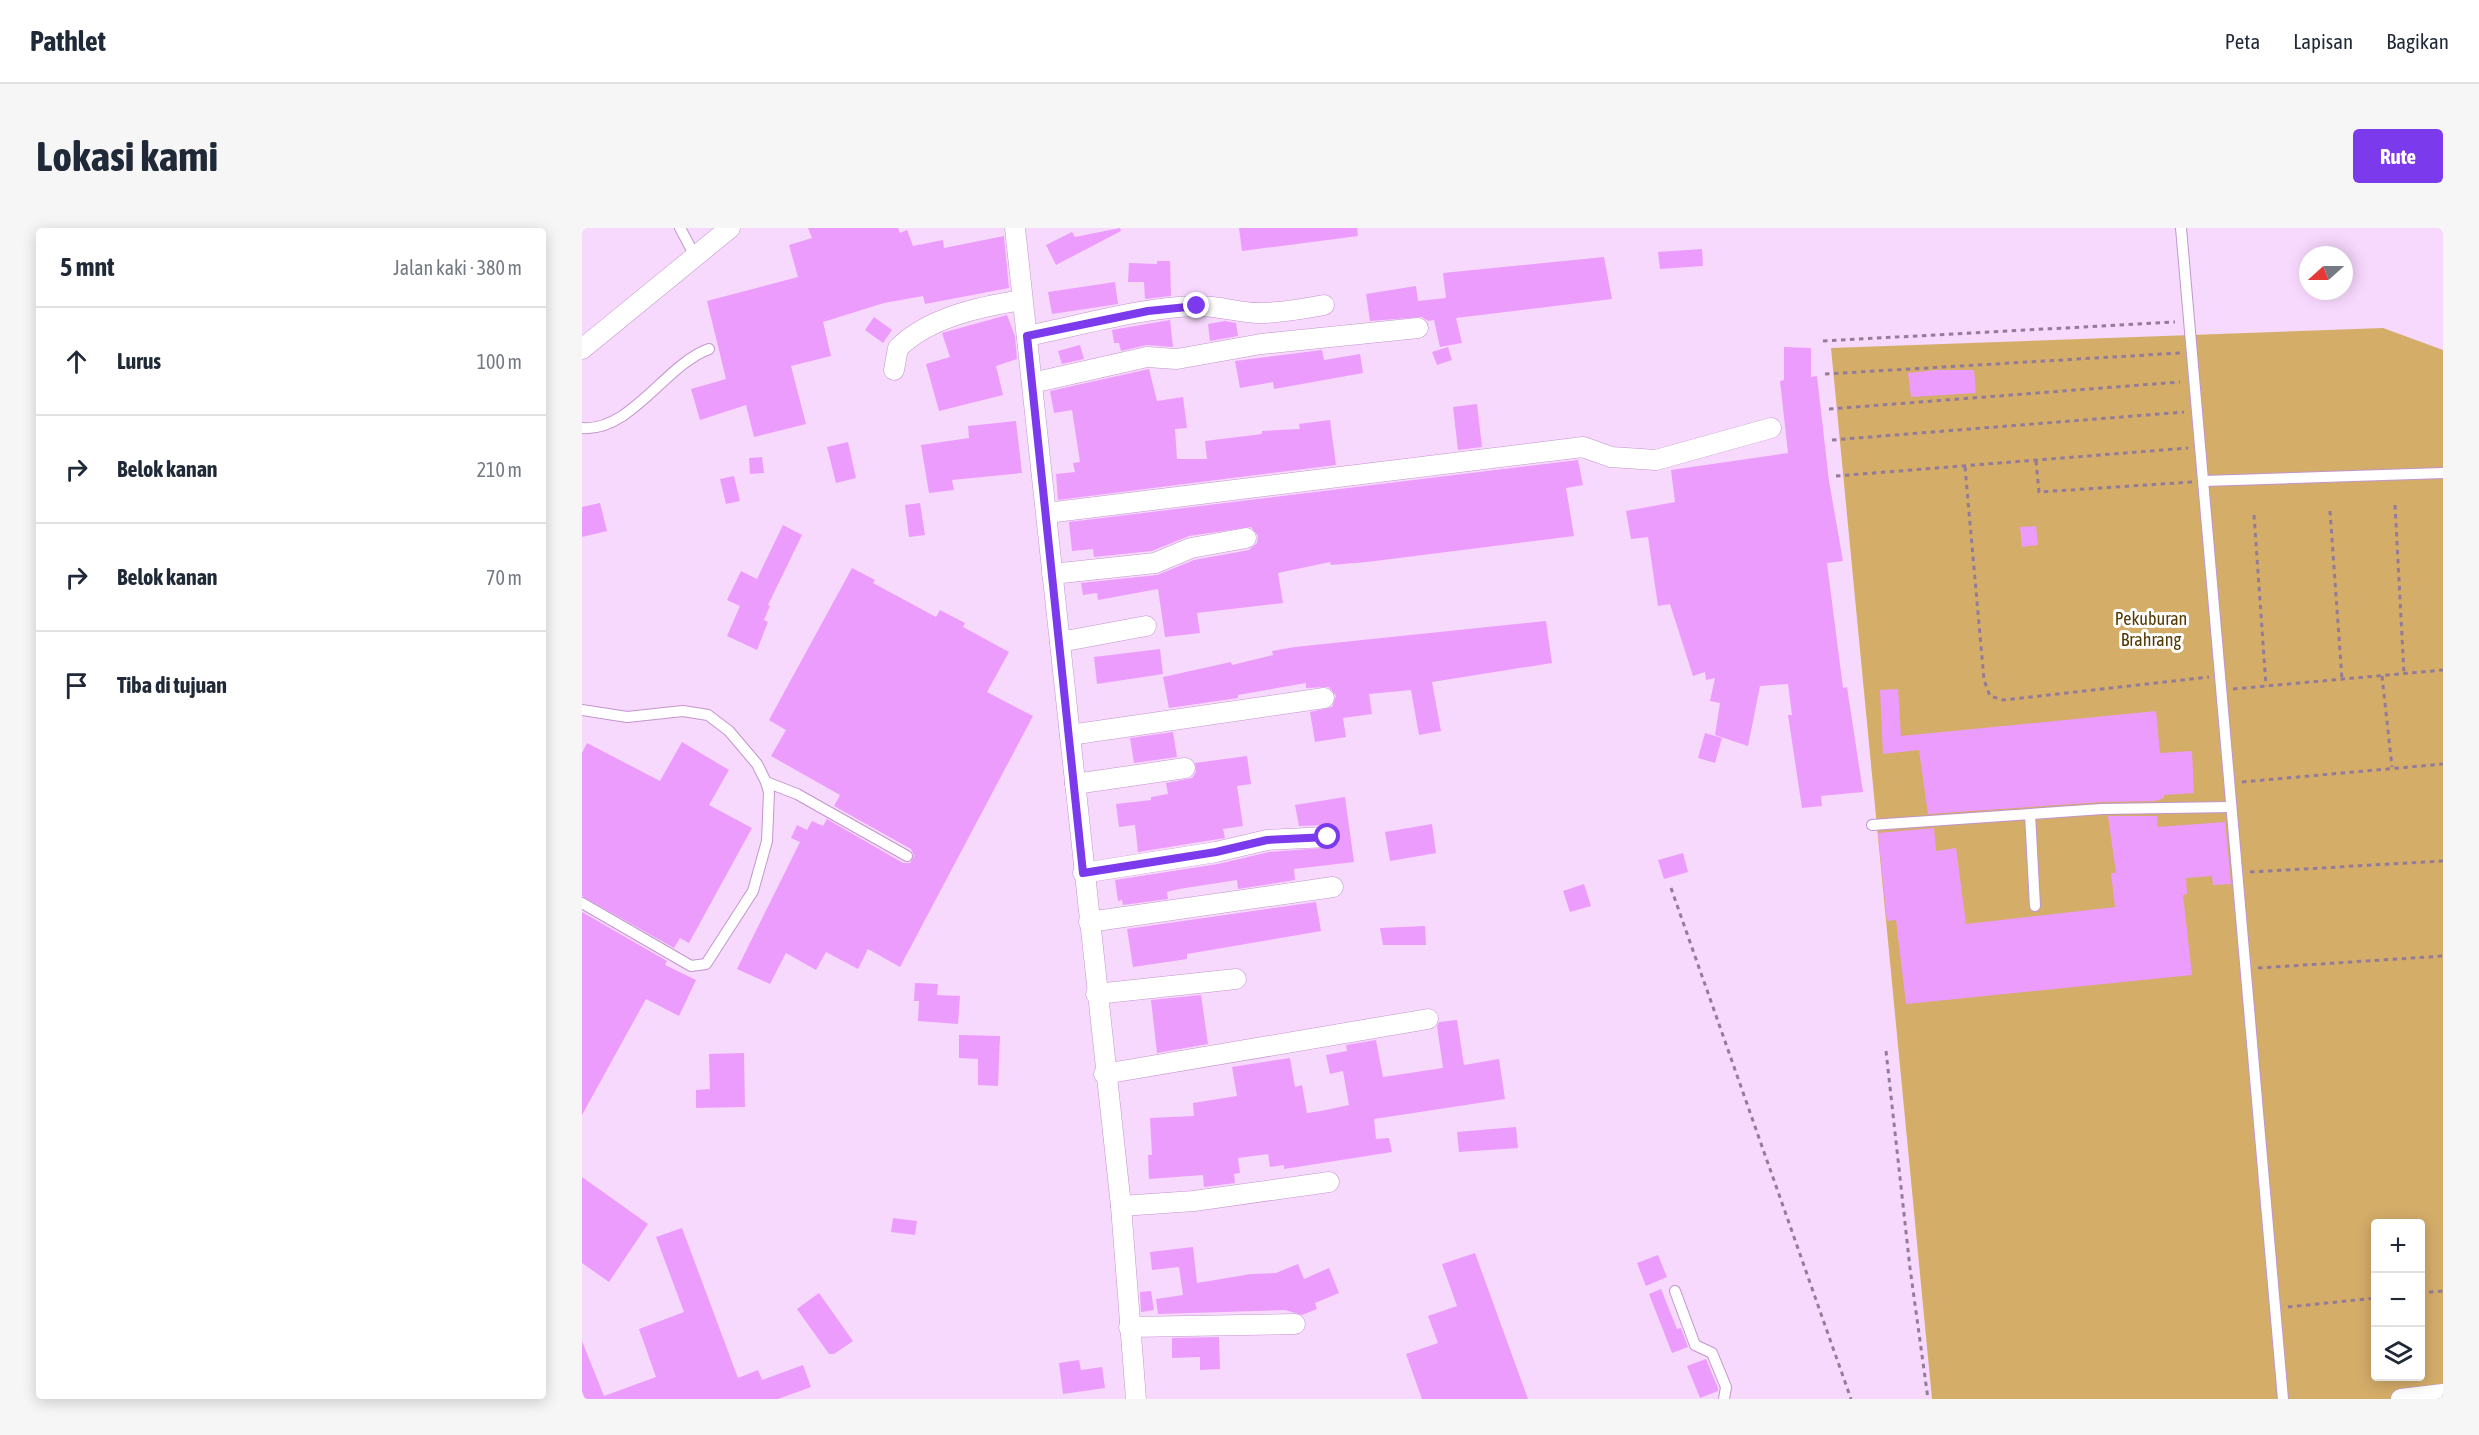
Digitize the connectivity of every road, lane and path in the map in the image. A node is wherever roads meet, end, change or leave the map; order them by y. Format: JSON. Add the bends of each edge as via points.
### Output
{"nodes":[{"id":1,"x":680,"y":228,"type":"edge"},
{"id":2,"x":730,"y":228,"type":"edge"},
{"id":3,"x":1015,"y":228,"type":"edge"},
{"id":4,"x":2181,"y":228,"type":"edge"},
{"id":5,"x":695,"y":255,"type":"junction"},
{"id":6,"x":1022,"y":300,"type":"junction"},
{"id":7,"x":1324,"y":305,"type":"dead end"},
{"id":8,"x":2189,"y":321,"type":"junction"},
{"id":9,"x":1418,"y":328,"type":"dead end"},
{"id":10,"x":1027,"y":336,"type":"junction"},
{"id":11,"x":1823,"y":341,"type":"dead end"},
{"id":12,"x":582,"y":349,"type":"edge"},
{"id":13,"x":709,"y":349,"type":"dead end"},
{"id":14,"x":2191,"y":353,"type":"junction"},
{"id":15,"x":894,"y":370,"type":"dead end"},
{"id":16,"x":1825,"y":374,"type":"dead end"},
{"id":17,"x":2193,"y":381,"type":"junction"},
{"id":18,"x":1032,"y":383,"type":"junction"},
{"id":19,"x":1829,"y":409,"type":"dead end"},
{"id":20,"x":2196,"y":411,"type":"junction"},
{"id":21,"x":582,"y":428,"type":"edge"},
{"id":22,"x":1771,"y":428,"type":"dead end"},
{"id":23,"x":1832,"y":440,"type":"dead end"},
{"id":24,"x":2199,"y":447,"type":"junction"},
{"id":25,"x":2036,"y":461,"type":"junction"},
{"id":26,"x":1965,"y":467,"type":"junction"},
{"id":27,"x":2443,"y":473,"type":"edge"},
{"id":28,"x":1836,"y":476,"type":"dead end"},
{"id":29,"x":2203,"y":481,"type":"junction"},
{"id":30,"x":2395,"y":504,"type":"dead end"},
{"id":31,"x":2330,"y":511,"type":"dead end"},
{"id":32,"x":1047,"y":513,"type":"junction"},
{"id":33,"x":2254,"y":515,"type":"dead end"},
{"id":34,"x":1246,"y":538,"type":"dead end"},
{"id":35,"x":1052,"y":574,"type":"junction"},
{"id":36,"x":1146,"y":626,"type":"dead end"},
{"id":37,"x":1060,"y":642,"type":"junction"},
{"id":38,"x":2443,"y":670,"type":"edge"},
{"id":39,"x":2404,"y":674,"type":"junction"},
{"id":40,"x":2220,"y":676,"type":"junction"},
{"id":41,"x":2382,"y":676,"type":"junction"},
{"id":42,"x":2342,"y":679,"type":"junction"},
{"id":43,"x":2266,"y":686,"type":"junction"},
{"id":44,"x":2222,"y":690,"type":"junction"},
{"id":45,"x":1324,"y":699,"type":"dead end"},
{"id":46,"x":582,"y":710,"type":"edge"},
{"id":47,"x":1070,"y":735,"type":"junction"},
{"id":48,"x":2443,"y":764,"type":"edge"},
{"id":49,"x":2392,"y":767,"type":"junction"},
{"id":50,"x":1185,"y":768,"type":"dead end"},
{"id":51,"x":766,"y":782,"type":"junction"},
{"id":52,"x":2230,"y":783,"type":"junction"},
{"id":53,"x":1076,"y":784,"type":"junction"},
{"id":54,"x":2232,"y":807,"type":"junction"},
{"id":55,"x":2030,"y":814,"type":"junction"},
{"id":56,"x":1872,"y":825,"type":"dead end"},
{"id":57,"x":1328,"y":837,"type":"dead end"},
{"id":58,"x":907,"y":856,"type":"dead end"},
{"id":59,"x":2443,"y":861,"type":"edge"},
{"id":60,"x":1083,"y":873,"type":"junction"},
{"id":61,"x":2238,"y":873,"type":"junction"},
{"id":62,"x":1333,"y":887,"type":"dead end"},
{"id":63,"x":1671,"y":888,"type":"dead end"},
{"id":64,"x":582,"y":903,"type":"edge"},
{"id":65,"x":2035,"y":906,"type":"dead end"},
{"id":66,"x":1089,"y":922,"type":"junction"},
{"id":67,"x":2443,"y":956,"type":"edge"},
{"id":68,"x":2247,"y":968,"type":"junction"},
{"id":69,"x":1236,"y":979,"type":"dead end"},
{"id":70,"x":1096,"y":994,"type":"junction"},
{"id":71,"x":1428,"y":1019,"type":"dead end"},
{"id":72,"x":1886,"y":1051,"type":"dead end"},
{"id":73,"x":1104,"y":1074,"type":"junction"},
{"id":74,"x":1329,"y":1182,"type":"dead end"},
{"id":75,"x":1120,"y":1206,"type":"junction"},
{"id":76,"x":1675,"y":1291,"type":"dead end"},
{"id":77,"x":2443,"y":1291,"type":"edge"},
{"id":78,"x":2425,"y":1293,"type":"edge"},
{"id":79,"x":2371,"y":1299,"type":"edge"},
{"id":80,"x":2277,"y":1308,"type":"junction"},
{"id":81,"x":1295,"y":1324,"type":"dead end"},
{"id":82,"x":1129,"y":1327,"type":"junction"},
{"id":83,"x":2443,"y":1394,"type":"edge"},
{"id":84,"x":1136,"y":1399,"type":"edge"},
{"id":85,"x":1724,"y":1399,"type":"edge"},
{"id":86,"x":1851,"y":1399,"type":"edge"},
{"id":87,"x":1928,"y":1399,"type":"edge"},
{"id":88,"x":2283,"y":1399,"type":"edge"},
{"id":89,"x":2401,"y":1399,"type":"edge"}],
"edges":[{"from":1,"to":5,"type":"lane"},
{"from":2,"to":5,"type":"street"},
{"from":3,"to":6,"type":"street"},
{"from":4,"to":8,"type":"lane"},
{"from":5,"to":12,"type":"street"},
{"from":6,"to":10,"type":"street"},
{"from":6,"to":15,"type":"street","via":[[974,308],[920,331],[898,348]]},
{"from":7,"to":10,"type":"street","via":[[1258,313],[1213,306],[1174,308]]},
{"from":8,"to":11,"type":"path"},
{"from":8,"to":14,"type":"lane"},
{"from":9,"to":18,"type":"street","via":[[1262,344],[1177,359],[1147,357]]},
{"from":10,"to":18,"type":"street"},
{"from":13,"to":21,"type":"lane","via":[[688,358],[623,415],[601,426]]},
{"from":14,"to":16,"type":"path"},
{"from":14,"to":17,"type":"lane"},
{"from":17,"to":19,"type":"path"},
{"from":17,"to":20,"type":"lane"},
{"from":18,"to":32,"type":"street"},
{"from":20,"to":23,"type":"path"},
{"from":20,"to":24,"type":"lane"},
{"from":22,"to":32,"type":"street","via":[[1656,460],[1611,457],[1583,447]]},
{"from":24,"to":25,"type":"path"},
{"from":24,"to":29,"type":"lane"},
{"from":25,"to":26,"type":"path"},
{"from":25,"to":29,"type":"path","via":[[2039,492]]},
{"from":26,"to":28,"type":"path"},
{"from":26,"to":40,"type":"path","via":[[1984,680],[1990,696],[2003,700]]},
{"from":27,"to":29,"type":"lane"},
{"from":29,"to":40,"type":"lane"},
{"from":30,"to":39,"type":"path"},
{"from":31,"to":42,"type":"path"},
{"from":32,"to":35,"type":"street"},
{"from":33,"to":43,"type":"path"},
{"from":34,"to":35,"type":"street","via":[[1191,548],[1155,563]]},
{"from":35,"to":37,"type":"street"},
{"from":36,"to":37,"type":"street"},
{"from":37,"to":47,"type":"street"},
{"from":38,"to":39,"type":"path"},
{"from":39,"to":41,"type":"path"},
{"from":40,"to":44,"type":"lane"},
{"from":41,"to":42,"type":"path"},
{"from":41,"to":49,"type":"path"},
{"from":42,"to":43,"type":"path"},
{"from":43,"to":44,"type":"path"},
{"from":44,"to":52,"type":"lane"},
{"from":45,"to":47,"type":"street"},
{"from":46,"to":51,"type":"lane","via":[[627,717],[683,711],[708,715],[729,731],[757,764]]},
{"from":47,"to":53,"type":"street"},
{"from":48,"to":49,"type":"path"},
{"from":49,"to":52,"type":"path"},
{"from":50,"to":53,"type":"street"},
{"from":51,"to":58,"type":"lane","via":[[797,794]]},
{"from":51,"to":64,"type":"lane","via":[[767,841],[753,891],[706,964],[691,966]]},
{"from":52,"to":54,"type":"lane"},
{"from":53,"to":60,"type":"street"},
{"from":54,"to":55,"type":"lane"},
{"from":54,"to":61,"type":"lane"},
{"from":55,"to":56,"type":"lane"},
{"from":55,"to":65,"type":"lane"},
{"from":57,"to":60,"type":"street","via":[[1267,840]]},
{"from":59,"to":61,"type":"path"},
{"from":60,"to":66,"type":"street"},
{"from":61,"to":68,"type":"lane"},
{"from":62,"to":66,"type":"street"},
{"from":63,"to":86,"type":"path"},
{"from":66,"to":70,"type":"street"},
{"from":67,"to":68,"type":"path"},
{"from":68,"to":80,"type":"lane"},
{"from":69,"to":70,"type":"street"},
{"from":70,"to":73,"type":"street"},
{"from":71,"to":73,"type":"street"},
{"from":72,"to":87,"type":"path"},
{"from":73,"to":75,"type":"street"},
{"from":74,"to":75,"type":"street","via":[[1194,1201]]},
{"from":75,"to":82,"type":"street"},
{"from":76,"to":85,"type":"lane","via":[[1695,1345],[1712,1353],[1726,1387]]},
{"from":77,"to":78,"type":"path"},
{"from":79,"to":80,"type":"path"},
{"from":80,"to":88,"type":"lane"},
{"from":81,"to":82,"type":"street"},
{"from":82,"to":84,"type":"street"},
{"from":83,"to":89,"type":"street"}]}
